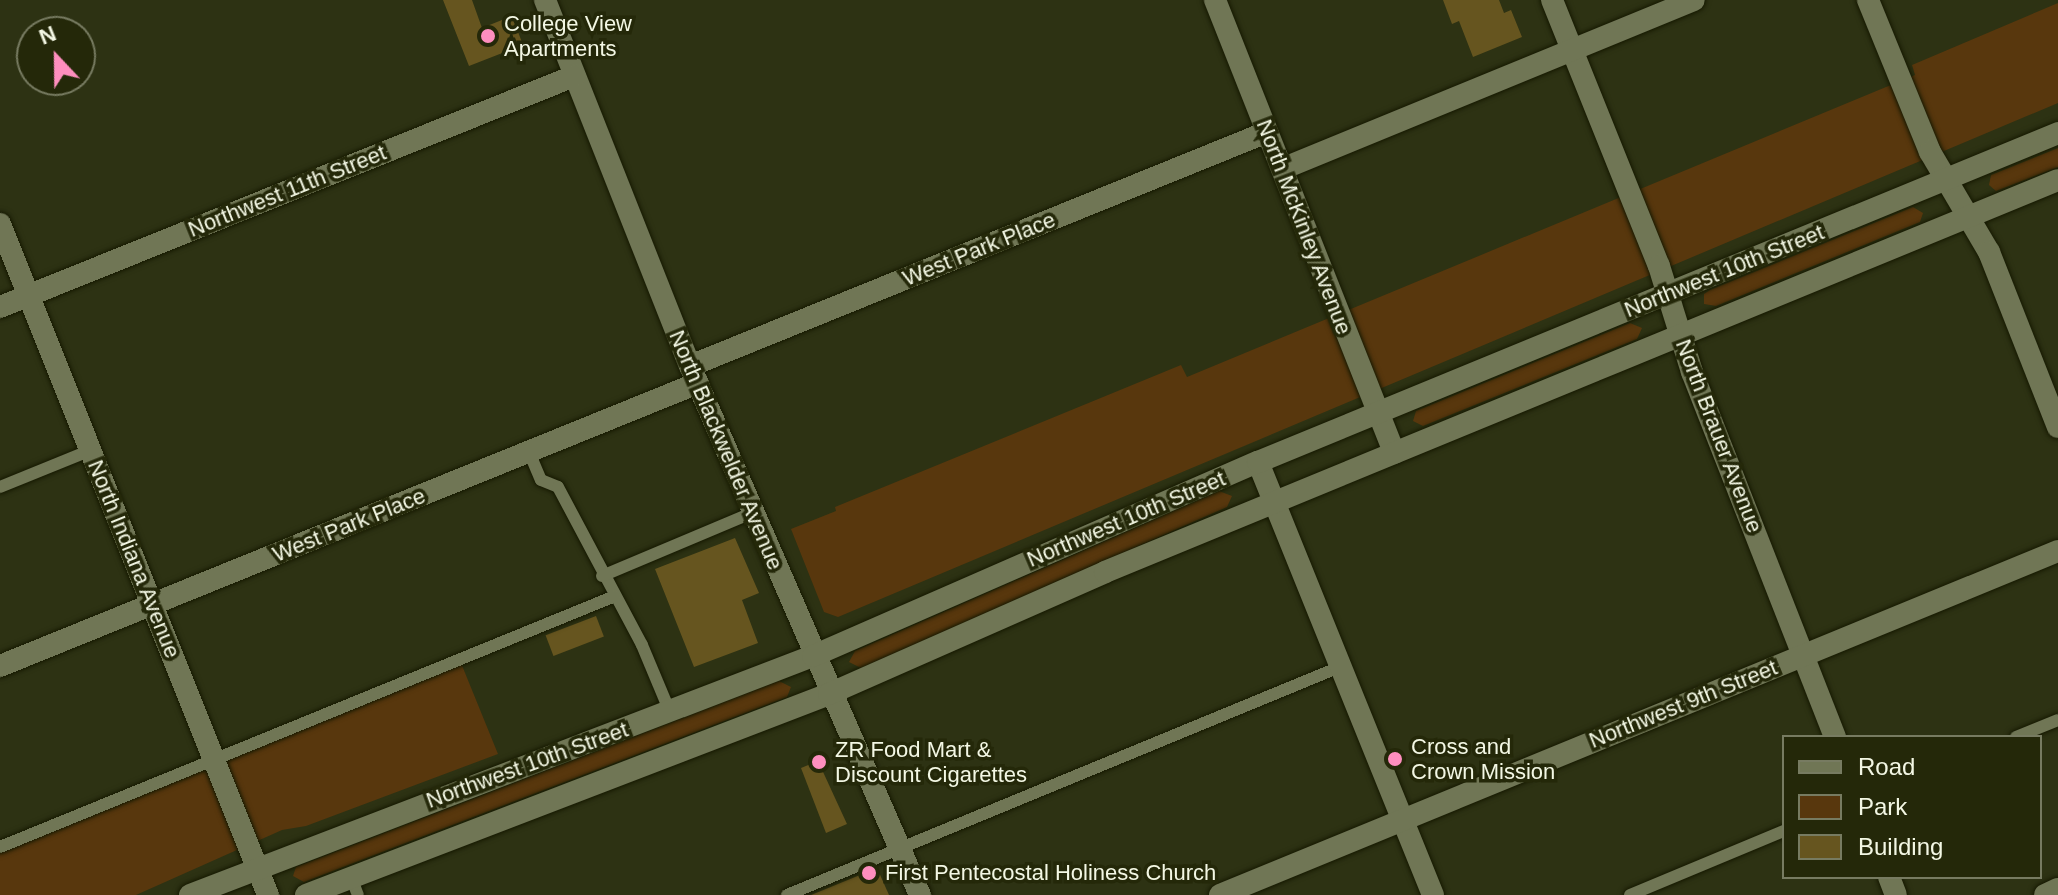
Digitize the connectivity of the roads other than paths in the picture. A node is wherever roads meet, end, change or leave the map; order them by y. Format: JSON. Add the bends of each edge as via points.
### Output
{"nodes":[{"id":1,"x":545,"y":0,"type":"edge"},
{"id":2,"x":1215,"y":0,"type":"edge"},
{"id":3,"x":1552,"y":0,"type":"edge"},
{"id":4,"x":1694,"y":0,"type":"edge"},
{"id":5,"x":1868,"y":0,"type":"edge"},
{"id":6,"x":1572,"y":50,"type":"junction"},
{"id":7,"x":574,"y":76,"type":"junction"},
{"id":8,"x":1267,"y":132,"type":"junction"},
{"id":9,"x":2058,"y":133,"type":"edge"},
{"id":10,"x":1282,"y":169,"type":"junction"},
{"id":11,"x":1946,"y":179,"type":"junction"},
{"id":12,"x":2058,"y":180,"type":"edge"},
{"id":13,"x":1968,"y":217,"type":"junction"},
{"id":14,"x":0,"y":224,"type":"edge"},
{"id":15,"x":1668,"y":294,"type":"junction"},
{"id":16,"x":29,"y":296,"type":"junction"},
{"id":17,"x":0,"y":307,"type":"edge"},
{"id":18,"x":1681,"y":335,"type":"junction"},
{"id":19,"x":694,"y":375,"type":"junction"},
{"id":20,"x":1377,"y":413,"type":"junction"},
{"id":21,"x":2058,"y":427,"type":"edge"},
{"id":22,"x":91,"y":450,"type":"junction"},
{"id":23,"x":529,"y":452,"type":"junction"},
{"id":24,"x":1394,"y":453,"type":"junction"},
{"id":25,"x":1258,"y":462,"type":"junction"},
{"id":26,"x":0,"y":487,"type":"edge"},
{"id":27,"x":1274,"y":502,"type":"junction"},
{"id":28,"x":752,"y":513,"type":"junction"},
{"id":29,"x":2058,"y":551,"type":"edge"},
{"id":30,"x":602,"y":576,"type":"junction"},
{"id":31,"x":615,"y":596,"type":"junction"},
{"id":32,"x":152,"y":605,"type":"junction"},
{"id":33,"x":1803,"y":655,"type":"junction"},
{"id":34,"x":813,"y":656,"type":"junction"},
{"id":35,"x":0,"y":666,"type":"edge"},
{"id":36,"x":1342,"y":666,"type":"junction"},
{"id":37,"x":829,"y":694,"type":"junction"},
{"id":38,"x":670,"y":712,"type":"junction"},
{"id":39,"x":2058,"y":720,"type":"edge"},
{"id":40,"x":1834,"y":735,"type":"edge"},
{"id":41,"x":2021,"y":735,"type":"edge"},
{"id":42,"x":215,"y":761,"type":"junction"},
{"id":43,"x":1404,"y":819,"type":"junction"},
{"id":44,"x":1782,"y":832,"type":"edge"},
{"id":45,"x":0,"y":847,"type":"edge"},
{"id":46,"x":899,"y":850,"type":"junction"},
{"id":47,"x":257,"y":868,"type":"junction"},
{"id":48,"x":354,"y":886,"type":"edge"},
{"id":49,"x":2058,"y":889,"type":"edge"},
{"id":50,"x":190,"y":895,"type":"edge"},
{"id":51,"x":268,"y":895,"type":"edge"},
{"id":52,"x":306,"y":895,"type":"edge"},
{"id":53,"x":787,"y":895,"type":"edge"},
{"id":54,"x":920,"y":895,"type":"edge"},
{"id":55,"x":1220,"y":895,"type":"edge"},
{"id":56,"x":1433,"y":895,"type":"edge"},
{"id":57,"x":1630,"y":895,"type":"edge"},
{"id":58,"x":2045,"y":895,"type":"edge"}],
"edges":[{"from":1,"to":7,"type":"street","name":"North Blackwelder Avenue"},
{"from":2,"to":8,"type":"street","name":"North McKinley Avenue"},
{"from":3,"to":6,"type":"street","name":"North Brauer Avenue"},
{"from":4,"to":6,"type":"street"},
{"from":5,"to":11,"type":"street"},
{"from":6,"to":10,"type":"street"},
{"from":6,"to":15,"type":"street","name":"North Brauer Avenue"},
{"from":7,"to":16,"type":"street","name":"Northwest 11th Street"},
{"from":7,"to":19,"type":"street","name":"North Blackwelder Avenue"},
{"from":8,"to":10,"type":"street","name":"North McKinley Avenue"},
{"from":8,"to":19,"type":"street","name":"West Park Place"},
{"from":9,"to":11,"type":"street","name":"Northwest 10th Street"},
{"from":10,"to":20,"type":"street","name":"North McKinley Avenue"},
{"from":11,"to":13,"type":"street"},
{"from":11,"to":15,"type":"street","name":"Northwest 10th Street"},
{"from":12,"to":13,"type":"street","name":"Northwest 10th Street"},
{"from":13,"to":18,"type":"street","name":"Northwest 10th Street"},
{"from":13,"to":21,"type":"street","via":[[1989,252]]},
{"from":14,"to":16,"type":"street","name":"North Indiana Avenue"},
{"from":15,"to":18,"type":"street","name":"North Brauer Avenue"},
{"from":15,"to":20,"type":"street","name":"Northwest 10th Street"},
{"from":16,"to":17,"type":"street","name":"Northwest 11th Street"},
{"from":16,"to":22,"type":"street","name":"North Indiana Avenue"},
{"from":18,"to":24,"type":"street","name":"Northwest 10th Street"},
{"from":18,"to":33,"type":"street","name":"North Brauer Avenue"},
{"from":19,"to":23,"type":"street","name":"West Park Place"},
{"from":19,"to":28,"type":"street","name":"North Blackwelder Avenue"},
{"from":20,"to":24,"type":"street","name":"North McKinley Avenue"},
{"from":20,"to":25,"type":"street","name":"Northwest 10th Street"},
{"from":22,"to":26,"type":"lane"},
{"from":22,"to":32,"type":"street","name":"North Indiana Avenue"},
{"from":23,"to":30,"type":"lane","via":[[541,480],[558,487]]},
{"from":23,"to":32,"type":"street","name":"West Park Place"},
{"from":24,"to":27,"type":"street","name":"Northwest 10th Street"},
{"from":25,"to":27,"type":"street"},
{"from":25,"to":34,"type":"street","name":"Northwest 10th Street"},
{"from":27,"to":36,"type":"street"},
{"from":27,"to":37,"type":"street","name":"Northwest 10th Street"},
{"from":28,"to":30,"type":"lane"},
{"from":28,"to":34,"type":"street","name":"North Blackwelder Avenue"},
{"from":29,"to":33,"type":"street","name":"Northwest 9th Street"},
{"from":30,"to":31,"type":"lane"},
{"from":31,"to":38,"type":"lane"},
{"from":31,"to":42,"type":"lane"},
{"from":32,"to":35,"type":"street","name":"West Park Place"},
{"from":32,"to":42,"type":"street","name":"North Indiana Avenue"},
{"from":33,"to":40,"type":"street","name":"North Brauer Avenue"},
{"from":33,"to":43,"type":"street","name":"Northwest 9th Street"},
{"from":34,"to":37,"type":"street","name":"North Blackwelder Avenue"},
{"from":34,"to":38,"type":"street","name":"Northwest 10th Street"},
{"from":36,"to":43,"type":"street"},
{"from":36,"to":46,"type":"lane"},
{"from":37,"to":46,"type":"street","name":"North Blackwelder Avenue"},
{"from":37,"to":48,"type":"street","name":"Northwest 10th Street"},
{"from":38,"to":47,"type":"street","name":"Northwest 10th Street"},
{"from":39,"to":41,"type":"lane"},
{"from":42,"to":45,"type":"lane"},
{"from":42,"to":47,"type":"street","name":"North Indiana Avenue"},
{"from":43,"to":55,"type":"street","name":"Northwest 9th Street"},
{"from":43,"to":56,"type":"street"},
{"from":44,"to":57,"type":"lane"},
{"from":46,"to":53,"type":"lane"},
{"from":46,"to":54,"type":"street","name":"North Blackwelder Avenue"},
{"from":47,"to":50,"type":"street","name":"Northwest 10th Street"},
{"from":47,"to":51,"type":"street","name":"North Indiana Avenue"},
{"from":48,"to":52,"type":"street","name":"Northwest 10th Street"},
{"from":49,"to":58,"type":"street"}]}
